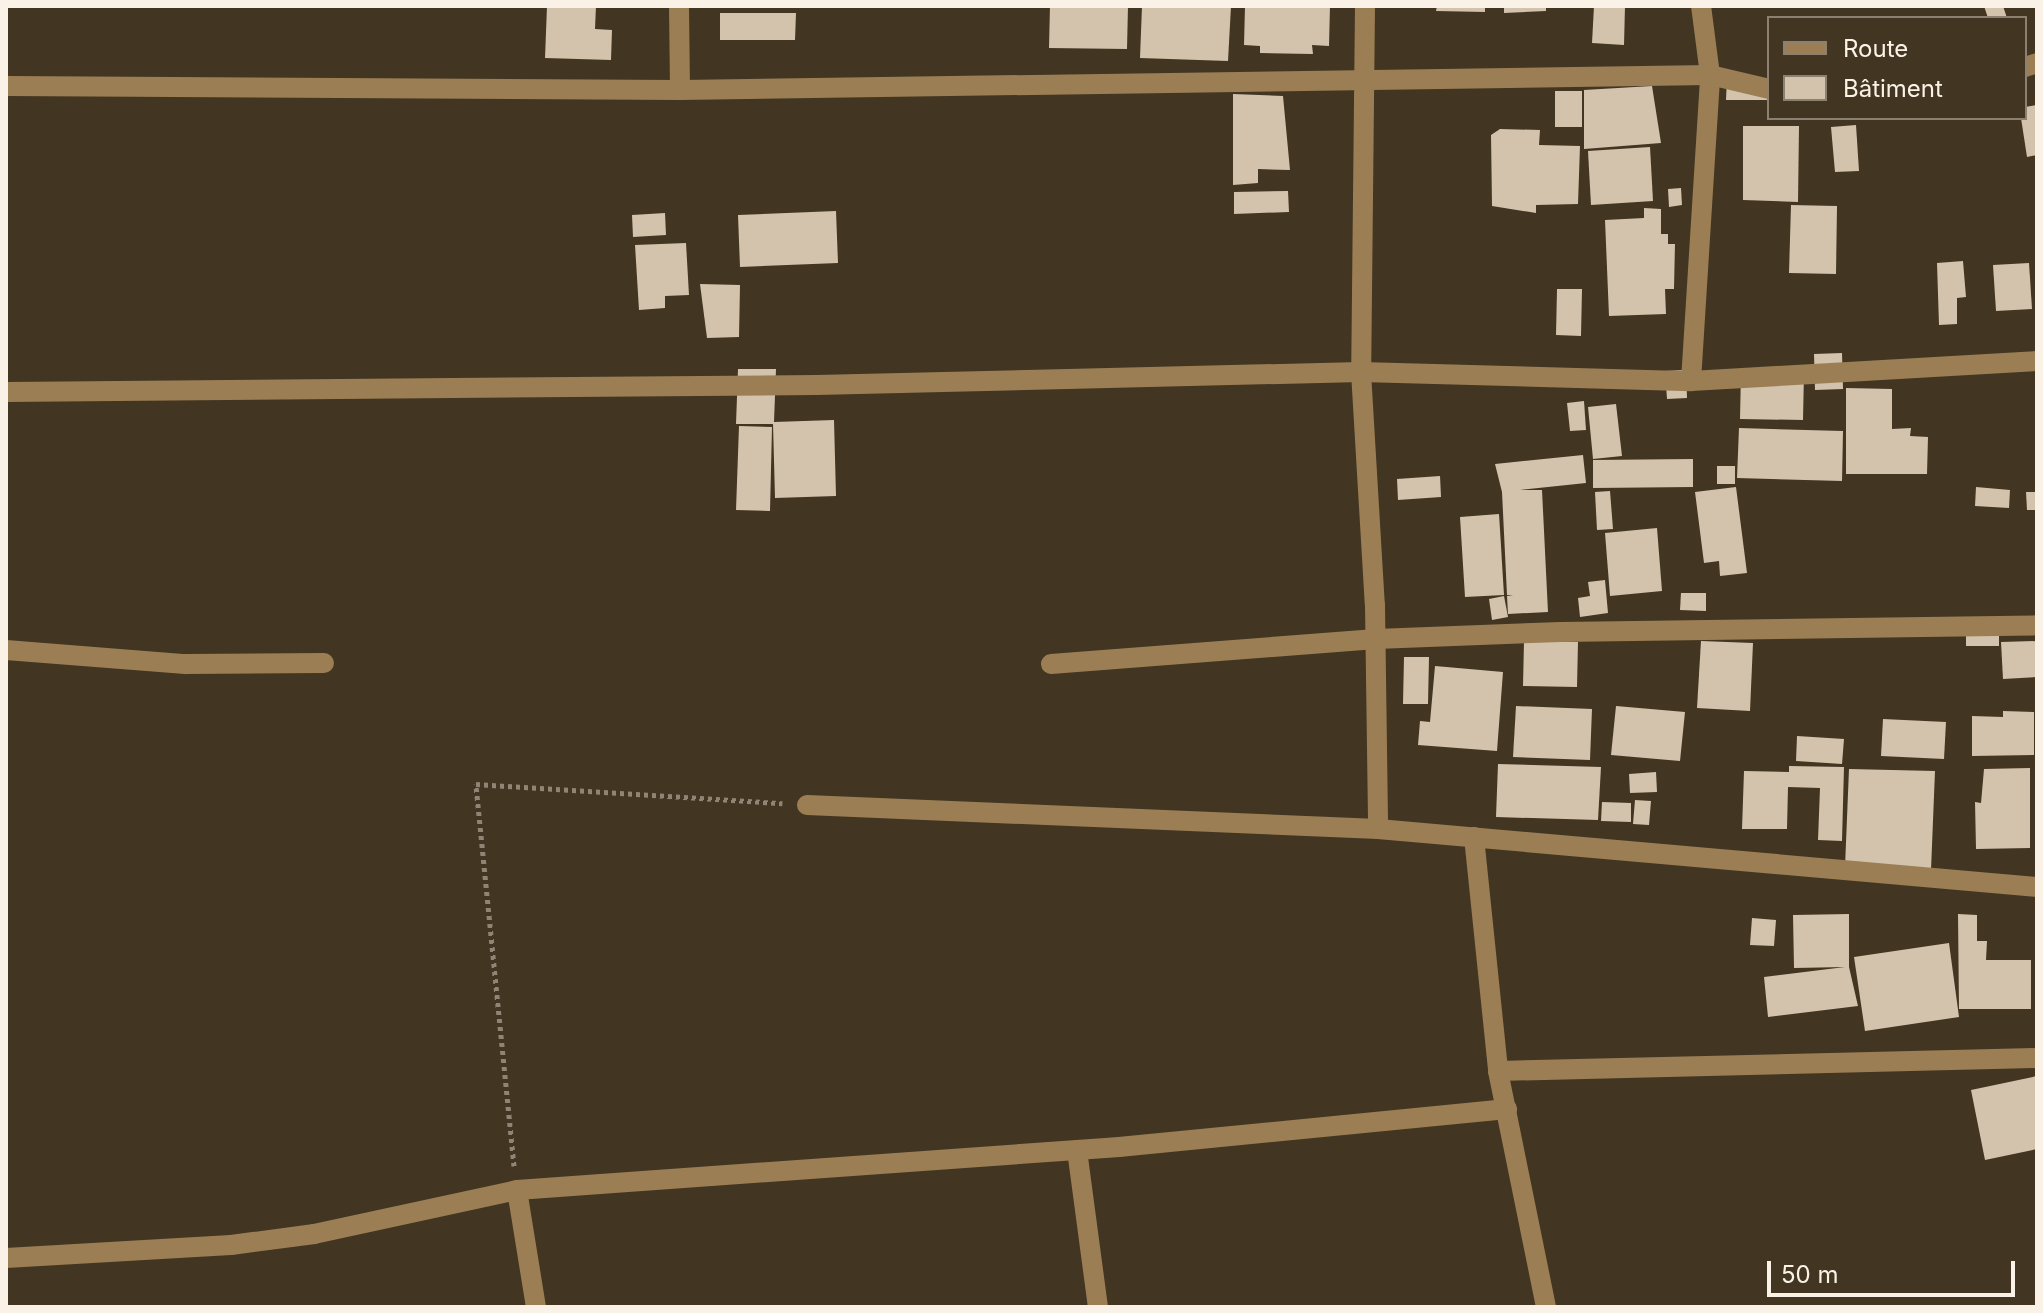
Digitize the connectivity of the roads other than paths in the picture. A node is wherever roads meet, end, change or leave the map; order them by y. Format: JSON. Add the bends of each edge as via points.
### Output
{"nodes":[{"id":1,"x":679,"y":6,"type":"edge"},
{"id":2,"x":1365,"y":6,"type":"edge"},
{"id":3,"x":1701,"y":6,"type":"edge"},
{"id":4,"x":1710,"y":75,"type":"junction"},
{"id":5,"x":1367,"y":77,"type":"junction"},
{"id":6,"x":6,"y":86,"type":"edge"},
{"id":7,"x":1767,"y":89,"type":"edge"},
{"id":8,"x":680,"y":90,"type":"junction"},
{"id":9,"x":2037,"y":361,"type":"edge"},
{"id":10,"x":1361,"y":372,"type":"junction"},
{"id":11,"x":1691,"y":381,"type":"junction"},
{"id":12,"x":6,"y":392,"type":"edge"},
{"id":13,"x":2037,"y":625,"type":"edge"},
{"id":14,"x":1376,"y":639,"type":"junction"},
{"id":15,"x":6,"y":650,"type":"edge"},
{"id":16,"x":324,"y":663,"type":"dead end"},
{"id":17,"x":1051,"y":664,"type":"dead end"},
{"id":18,"x":807,"y":805,"type":"road end"},
{"id":19,"x":1378,"y":829,"type":"junction"},
{"id":20,"x":1474,"y":837,"type":"junction"},
{"id":21,"x":2037,"y":887,"type":"edge"},
{"id":22,"x":2037,"y":1058,"type":"edge"},
{"id":23,"x":1498,"y":1071,"type":"junction"},
{"id":24,"x":1507,"y":1109,"type":"junction"},
{"id":25,"x":1077,"y":1150,"type":"junction"},
{"id":26,"x":517,"y":1190,"type":"junction"},
{"id":27,"x":6,"y":1258,"type":"edge"},
{"id":28,"x":536,"y":1307,"type":"edge"},
{"id":29,"x":1098,"y":1307,"type":"edge"},
{"id":30,"x":1546,"y":1307,"type":"edge"}],
"edges":[{"from":1,"to":8,"type":"street"},
{"from":2,"to":5,"type":"street"},
{"from":3,"to":4,"type":"street"},
{"from":4,"to":5,"type":"street"},
{"from":4,"to":7,"type":"street"},
{"from":4,"to":11,"type":"street"},
{"from":5,"to":8,"type":"street"},
{"from":5,"to":10,"type":"street"},
{"from":6,"to":8,"type":"street"},
{"from":9,"to":11,"type":"street"},
{"from":10,"to":11,"type":"street"},
{"from":10,"to":12,"type":"street","via":[[816,385]]},
{"from":10,"to":14,"type":"street"},
{"from":13,"to":14,"type":"street"},
{"from":14,"to":17,"type":"street"},
{"from":14,"to":19,"type":"street"},
{"from":15,"to":16,"type":"street","via":[[185,664]]},
{"from":18,"to":19,"type":"street"},
{"from":19,"to":20,"type":"street"},
{"from":20,"to":21,"type":"street"},
{"from":20,"to":23,"type":"street"},
{"from":22,"to":23,"type":"street"},
{"from":23,"to":24,"type":"street"},
{"from":24,"to":25,"type":"street"},
{"from":24,"to":30,"type":"street"},
{"from":25,"to":26,"type":"street"},
{"from":25,"to":29,"type":"street"},
{"from":26,"to":27,"type":"street","via":[[314,1234],[231,1245]]},
{"from":26,"to":28,"type":"street"}]}
